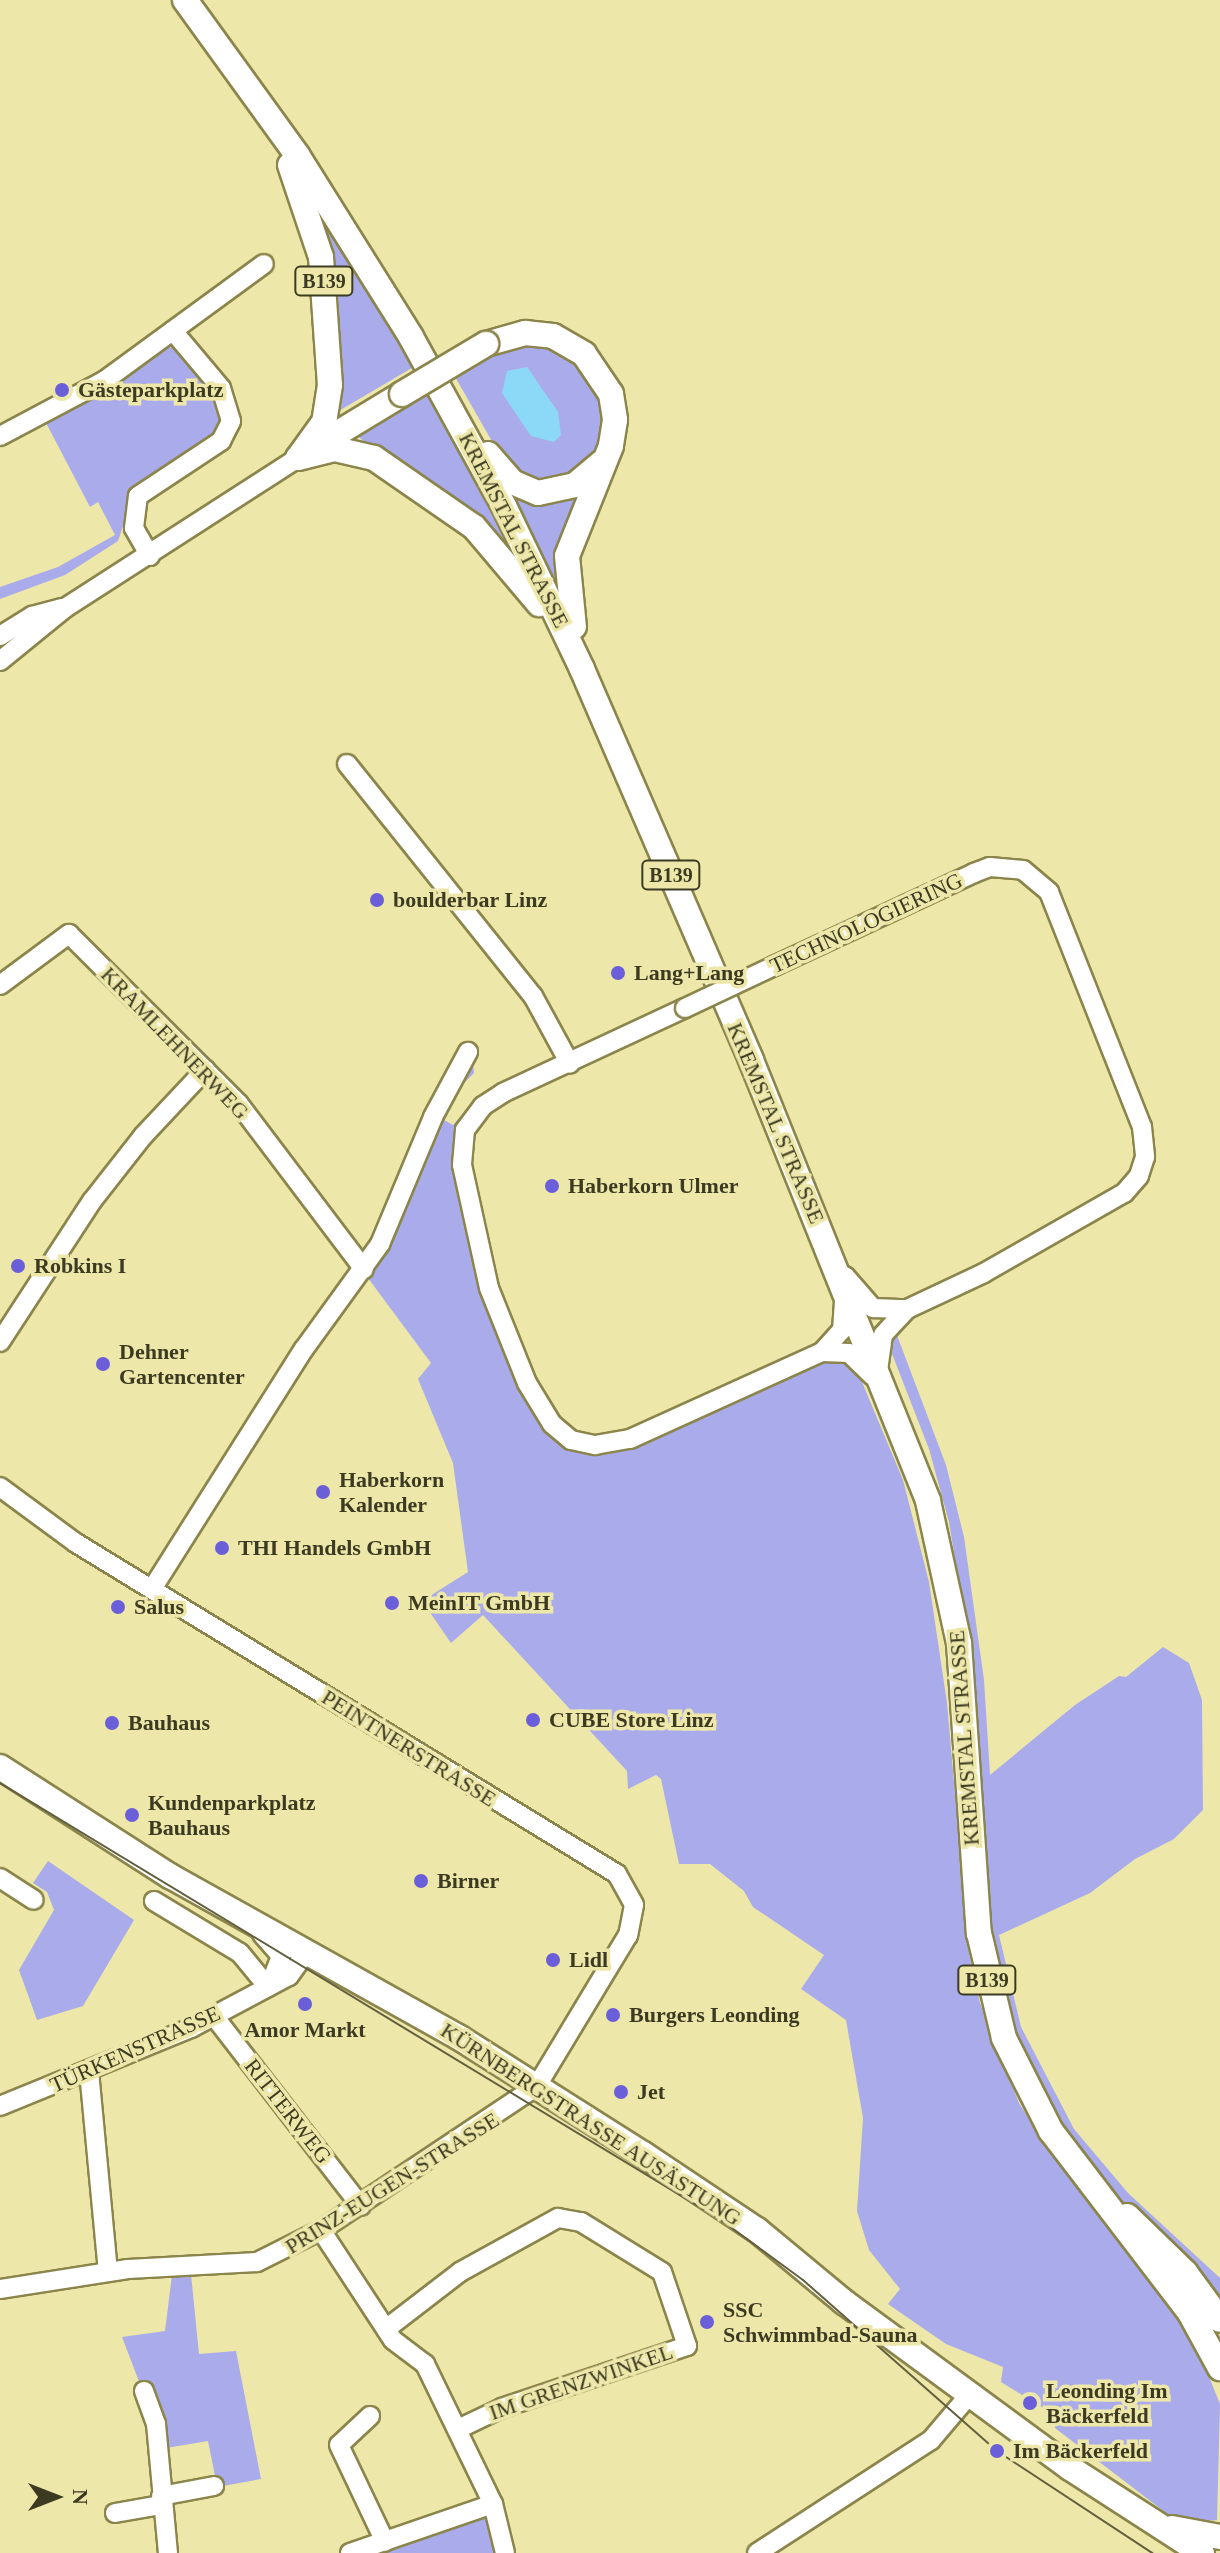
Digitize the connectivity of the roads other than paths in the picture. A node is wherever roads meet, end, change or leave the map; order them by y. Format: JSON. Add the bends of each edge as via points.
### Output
{"nodes":[{"id":1,"x":185,"y":0,"type":"edge"},
{"id":2,"x":263,"y":105,"type":"junction"},
{"id":3,"x":264,"y":264,"type":"dead end"},
{"id":4,"x":173,"y":331,"type":"junction"},
{"id":5,"x":441,"y":388,"type":"junction"},
{"id":6,"x":0,"y":436,"type":"edge"},
{"id":7,"x":298,"y":458,"type":"junction"},
{"id":8,"x":604,"y":460,"type":"junction"},
{"id":9,"x":150,"y":556,"type":"junction"},
{"id":10,"x":65,"y":608,"type":"junction"},
{"id":11,"x":0,"y":636,"type":"edge"},
{"id":12,"x":0,"y":661,"type":"edge"},
{"id":13,"x":578,"y":661,"type":"junction"},
{"id":14,"x":347,"y":764,"type":"dead end"},
{"id":15,"x":0,"y":985,"type":"edge"},
{"id":16,"x":468,"y":1052,"type":"dead end"},
{"id":17,"x":570,"y":1064,"type":"junction"},
{"id":18,"x":205,"y":1070,"type":"junction"},
{"id":19,"x":834,"y":1262,"type":"junction"},
{"id":20,"x":364,"y":1269,"type":"junction"},
{"id":21,"x":844,"y":1285,"type":"junction"},
{"id":22,"x":907,"y":1309,"type":"junction"},
{"id":23,"x":0,"y":1342,"type":"edge"},
{"id":24,"x":822,"y":1352,"type":"junction"},
{"id":25,"x":878,"y":1369,"type":"junction"},
{"id":26,"x":891,"y":1399,"type":"junction"},
{"id":27,"x":0,"y":1487,"type":"edge"},
{"id":28,"x":152,"y":1589,"type":"junction"},
{"id":29,"x":0,"y":1767,"type":"edge"},
{"id":30,"x":0,"y":1878,"type":"edge"},
{"id":31,"x":34,"y":1900,"type":"dead end"},
{"id":32,"x":154,"y":1901,"type":"dead end"},
{"id":33,"x":244,"y":1918,"type":"junction"},
{"id":34,"x":306,"y":1953,"type":"junction"},
{"id":35,"x":268,"y":1987,"type":"junction"},
{"id":36,"x":214,"y":2016,"type":"junction"},
{"id":37,"x":89,"y":2071,"type":"junction"},
{"id":38,"x":537,"y":2086,"type":"junction"},
{"id":39,"x":0,"y":2106,"type":"edge"},
{"id":40,"x":1094,"y":2189,"type":"junction"},
{"id":41,"x":361,"y":2206,"type":"junction"},
{"id":42,"x":321,"y":2230,"type":"junction"},
{"id":43,"x":108,"y":2271,"type":"junction"},
{"id":44,"x":0,"y":2289,"type":"edge"},
{"id":45,"x":1220,"y":2320,"type":"edge"},
{"id":46,"x":386,"y":2329,"type":"junction"},
{"id":47,"x":1220,"y":2368,"type":"edge"},
{"id":48,"x":144,"y":2391,"type":"dead end"},
{"id":49,"x":970,"y":2394,"type":"junction"},
{"id":50,"x":370,"y":2416,"type":"dead end"},
{"id":51,"x":458,"y":2429,"type":"junction"},
{"id":52,"x":214,"y":2486,"type":"dead end"},
{"id":53,"x":161,"y":2501,"type":"junction"},
{"id":54,"x":493,"y":2504,"type":"junction"},
{"id":55,"x":115,"y":2513,"type":"dead end"},
{"id":56,"x":1210,"y":2538,"type":"edge"},
{"id":57,"x":385,"y":2542,"type":"junction"},
{"id":58,"x":168,"y":2553,"type":"edge"},
{"id":59,"x":350,"y":2553,"type":"edge"},
{"id":60,"x":505,"y":2553,"type":"edge"},
{"id":61,"x":757,"y":2553,"type":"edge"}],
"edges":[{"from":1,"to":2,"type":"main road","name":"KREMSTAL STRASSE","number":"B139"},
{"from":2,"to":5,"type":"main road","name":"KREMSTAL STRASSE","number":"B139"},
{"from":2,"to":7,"type":"main road","number":"B139","via":[[309,208],[324,282],[329,412]]},
{"from":3,"to":4,"type":"street"},
{"from":4,"to":6,"type":"street","via":[[79,397]]},
{"from":4,"to":9,"type":"street","via":[[221,388],[231,421],[221,441],[138,496],[134,528]]},
{"from":5,"to":8,"type":"main road","number":"B139","via":[[502,472],[524,489],[563,490]]},
{"from":5,"to":13,"type":"main road","name":"KREMSTAL STRASSE","number":"B139"},
{"from":7,"to":8,"type":"main road","number":"B139","bridge":true,"via":[[486,344],[539,333],[584,354],[605,379],[614,408],[614,433]]},
{"from":7,"to":9,"type":"street"},
{"from":7,"to":13,"type":"main road","number":"B139","via":[[335,449],[360,452],[448,506],[512,567]]},
{"from":8,"to":13,"type":"main road","number":"B139","via":[[567,556],[567,595]]},
{"from":9,"to":10,"type":"street"},
{"from":10,"to":11,"type":"street","via":[[32,616]]},
{"from":10,"to":12,"type":"street"},
{"from":13,"to":19,"type":"main road","name":"KREMSTAL STRASSE","number":"B139"},
{"from":14,"to":17,"type":"street","via":[[533,996]]},
{"from":15,"to":18,"type":"street","name":"KRAMLEHNERWEG","via":[[69,934]]},
{"from":16,"to":20,"type":"street"},
{"from":17,"to":22,"type":"street","name":"TECHNOLOGIERING","bridge":true,"via":[[974,873],[999,867],[1023,870],[1049,892],[1142,1127],[1145,1157],[1139,1176],[1124,1193],[984,1273]]},
{"from":17,"to":24,"type":"street","name":"TECHNOLOGIERING","via":[[483,1106],[465,1130],[462,1146],[468,1200],[499,1322],[552,1424],[580,1443],[630,1439]]},
{"from":18,"to":20,"type":"street","name":"KRAMLEHNERWEG","via":[[239,1104]]},
{"from":18,"to":23,"type":"street","via":[[92,1201]]},
{"from":19,"to":21,"type":"main road","name":"KREMSTAL STRASSE","number":"B139"},
{"from":19,"to":22,"type":"street","via":[[866,1303],[882,1310]]},
{"from":20,"to":28,"type":"street","via":[[304,1349]]},
{"from":21,"to":24,"type":"street","via":[[843,1325]]},
{"from":21,"to":25,"type":"main road","name":"KREMSTAL STRASSE","number":"B139"},
{"from":22,"to":25,"type":"street","name":"TECHNOLOGIERING","via":[[883,1335]]},
{"from":24,"to":26,"type":"street","via":[[855,1356]]},
{"from":25,"to":26,"type":"main road","name":"KREMSTAL STRASSE","number":"B139"},
{"from":26,"to":40,"type":"main road","name":"KREMSTAL STRASSE","number":"B139","via":[[928,1501],[954,1613],[964,1689],[979,1933],[992,2001],[1033,2102]]},
{"from":27,"to":28,"type":"street","name":"PEINTNERSTRASSE"},
{"from":28,"to":38,"type":"street","name":"PEINTNERSTRASSE","via":[[606,1867],[627,1885],[634,1905],[628,1935]]},
{"from":29,"to":33,"type":"main road","name":"KÜRNBERGSTRASSE AUSÄSTUNG"},
{"from":30,"to":31,"type":"street"},
{"from":32,"to":35,"type":"street","via":[[240,1953]]},
{"from":33,"to":34,"type":"main road","name":"KÜRNBERGSTRASSE AUSÄSTUNG"},
{"from":33,"to":35,"type":"street","via":[[281,1956],[278,1974]]},
{"from":34,"to":35,"type":"street","name":"TÜRKENSTRASSE","via":[[289,1976]]},
{"from":34,"to":38,"type":"main road","name":"KÜRNBERGSTRASSE AUSÄSTUNG"},
{"from":35,"to":36,"type":"street","name":"TÜRKENSTRASSE"},
{"from":36,"to":37,"type":"street","name":"TÜRKENSTRASSE"},
{"from":36,"to":41,"type":"street","name":"RITTERWEG"},
{"from":37,"to":39,"type":"street","name":"TÜRKENSTRASSE"},
{"from":37,"to":43,"type":"street"},
{"from":38,"to":41,"type":"street","name":"PRINZ-EUGEN-STRASSE"},
{"from":38,"to":49,"type":"main road","name":"KÜRNBERGSTRASSE AUSÄSTUNG","via":[[757,2230]]},
{"from":40,"to":45,"type":"main road","name":"KREMSTAL STRASSE","number":"B139","via":[[1161,2247]]},
{"from":40,"to":47,"type":"main road","name":"KREMSTAL STRASSE","number":"B139","via":[[1190,2313]]},
{"from":41,"to":42,"type":"street","name":"PRINZ-EUGEN-STRASSE"},
{"from":42,"to":43,"type":"street","name":"PRINZ-EUGEN-STRASSE","via":[[257,2262]]},
{"from":42,"to":46,"type":"street"},
{"from":43,"to":44,"type":"street","name":"PRINZ-EUGEN-STRASSE"},
{"from":46,"to":51,"type":"street","via":[[425,2364]]},
{"from":46,"to":51,"type":"street","name":"IM GRENZWINKEL","via":[[460,2272],[558,2218],[581,2222],[650,2263],[667,2280],[687,2346],[502,2408]]},
{"from":48,"to":53,"type":"street","via":[[156,2424]]},
{"from":49,"to":56,"type":"main road","name":"KÜRNBERGSTRASSE AUSÄSTUNG","via":[[1154,2523]]},
{"from":49,"to":61,"type":"street","via":[[931,2440]]},
{"from":50,"to":57,"type":"street","via":[[339,2445]]},
{"from":51,"to":54,"type":"street"},
{"from":52,"to":53,"type":"street"},
{"from":53,"to":55,"type":"street"},
{"from":53,"to":58,"type":"street"},
{"from":54,"to":57,"type":"street"},
{"from":54,"to":60,"type":"street"},
{"from":57,"to":59,"type":"street"}]}
